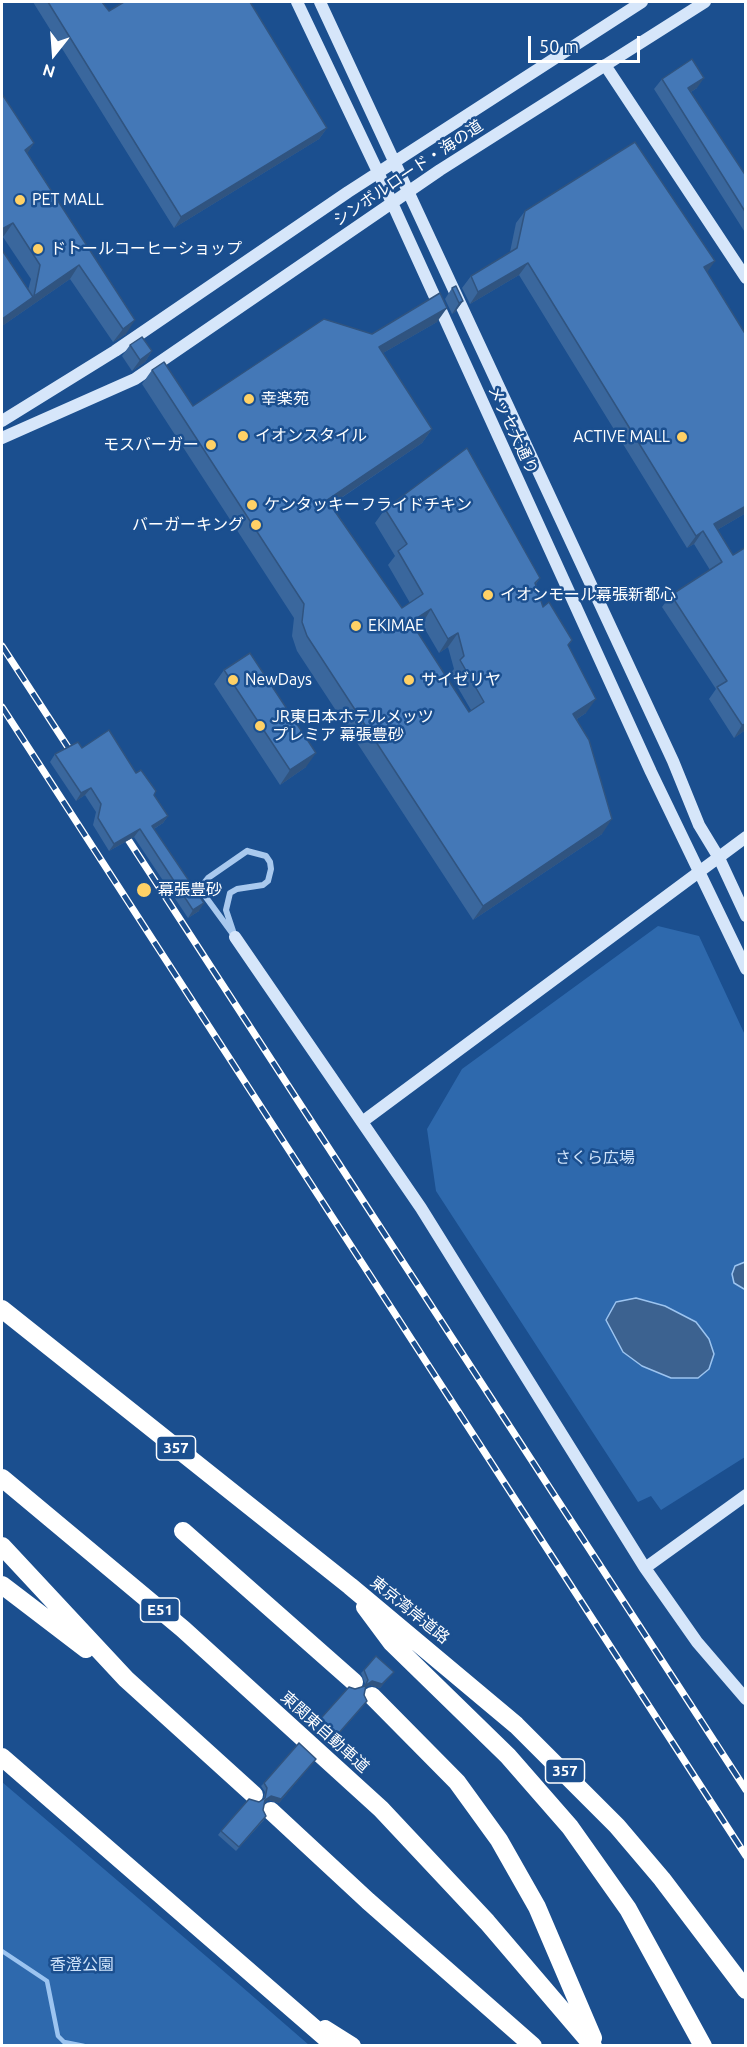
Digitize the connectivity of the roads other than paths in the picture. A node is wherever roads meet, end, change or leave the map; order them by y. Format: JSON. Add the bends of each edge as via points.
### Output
{"nodes":[{"id":1,"x":297,"y":2,"type":"edge"},
{"id":2,"x":320,"y":2,"type":"edge"},
{"id":3,"x":642,"y":2,"type":"edge"},
{"id":4,"x":705,"y":2,"type":"edge"},
{"id":5,"x":605,"y":65,"type":"junction"},
{"id":6,"x":394,"y":162,"type":"junction"},
{"id":7,"x":378,"y":172,"type":"junction"},
{"id":8,"x":407,"y":193,"type":"junction"},
{"id":9,"x":393,"y":204,"type":"junction"},
{"id":10,"x":746,"y":278,"type":"edge"},
{"id":11,"x":2,"y":422,"type":"edge"},
{"id":12,"x":2,"y":438,"type":"edge"},
{"id":13,"x":746,"y":837,"type":"edge"},
{"id":14,"x":719,"y":858,"type":"junction"},
{"id":15,"x":700,"y":872,"type":"junction"},
{"id":16,"x":746,"y":916,"type":"edge"},
{"id":17,"x":235,"y":937,"type":"junction"},
{"id":18,"x":746,"y":969,"type":"edge"},
{"id":19,"x":362,"y":1122,"type":"junction"},
{"id":20,"x":2,"y":1309,"type":"edge"},
{"id":21,"x":2,"y":1478,"type":"edge"},
{"id":22,"x":746,"y":1496,"type":"edge"},
{"id":23,"x":183,"y":1531,"type":"dead end"},
{"id":24,"x":2,"y":1546,"type":"edge"},
{"id":25,"x":645,"y":1568,"type":"junction"},
{"id":26,"x":2,"y":1586,"type":"edge"},
{"id":27,"x":350,"y":1586,"type":"junction"},
{"id":28,"x":126,"y":1679,"type":"junction"},
{"id":29,"x":354,"y":1682,"type":"dead end"},
{"id":30,"x":372,"y":1696,"type":"dead end"},
{"id":31,"x":746,"y":1700,"type":"edge"},
{"id":32,"x":2,"y":1756,"type":"edge"},
{"id":33,"x":254,"y":1795,"type":"dead end"},
{"id":34,"x":271,"y":1811,"type":"dead end"},
{"id":35,"x":746,"y":1990,"type":"edge"},
{"id":36,"x":306,"y":2020,"type":"junction"},
{"id":37,"x":335,"y":2046,"type":"edge"},
{"id":38,"x":352,"y":2046,"type":"edge"},
{"id":39,"x":533,"y":2046,"type":"edge"},
{"id":40,"x":595,"y":2046,"type":"edge"},
{"id":41,"x":703,"y":2046,"type":"edge"}],
"edges":[{"from":1,"to":7,"type":"street","name":"メッセ大通り"},
{"from":2,"to":6,"type":"street","name":"メッセ大通り"},
{"from":3,"to":6,"type":"street","name":"シンボルロード・海の道"},
{"from":4,"to":5,"type":"street","name":"シンボルロード・海の道"},
{"from":5,"to":8,"type":"street","name":"シンボルロード・海の道"},
{"from":5,"to":10,"type":"street"},
{"from":6,"to":7,"type":"street","name":"シンボルロード・海の道"},
{"from":6,"to":8,"type":"street","name":"メッセ大通り"},
{"from":7,"to":9,"type":"street","name":"メッセ大通り"},
{"from":7,"to":11,"type":"street","name":"シンボルロード・海の道","via":[[115,351]]},
{"from":8,"to":9,"type":"street","name":"シンボルロード・海の道"},
{"from":8,"to":14,"type":"street","name":"メッセ大通り","via":[[668,750],[699,825]]},
{"from":9,"to":12,"type":"street","name":"シンボルロード・海の道","via":[[135,379]]},
{"from":9,"to":15,"type":"street","name":"メッセ大通り"},
{"from":13,"to":14,"type":"street"},
{"from":14,"to":15,"type":"street"},
{"from":14,"to":16,"type":"street","name":"メッセ大通り"},
{"from":15,"to":18,"type":"street","name":"メッセ大通り"},
{"from":15,"to":19,"type":"street"},
{"from":17,"to":17,"type":"street","via":[[205,897],[204,883],[247,851],[260,853],[270,862],[268,881],[257,888],[237,889],[227,899],[226,910]]},
{"from":17,"to":19,"type":"street"},
{"from":19,"to":25,"type":"street","via":[[473,1288]]},
{"from":20,"to":27,"type":"highway","name":"東京湾岸道路","number":"357"},
{"from":21,"to":40,"type":"highway","name":"東関東自動車道","number":"E51","via":[[183,1629],[381,1809]]},
{"from":22,"to":25,"type":"street"},
{"from":23,"to":29,"type":"highway"},
{"from":24,"to":28,"type":"highway"},
{"from":25,"to":31,"type":"street","via":[[697,1642]]},
{"from":26,"to":28,"type":"highway"},
{"from":27,"to":35,"type":"highway","name":"東京湾岸道路","number":"357","via":[[460,1675],[567,1773],[662,1879]]},
{"from":27,"to":41,"type":"highway","via":[[391,1642],[508,1756],[570,1827],[628,1909]]},
{"from":28,"to":33,"type":"highway"},
{"from":30,"to":40,"type":"highway","via":[[457,1782],[499,1840],[537,1907]]},
{"from":32,"to":36,"type":"highway"},
{"from":34,"to":39,"type":"highway"},
{"from":36,"to":37,"type":"highway"},
{"from":36,"to":38,"type":"highway"}]}
